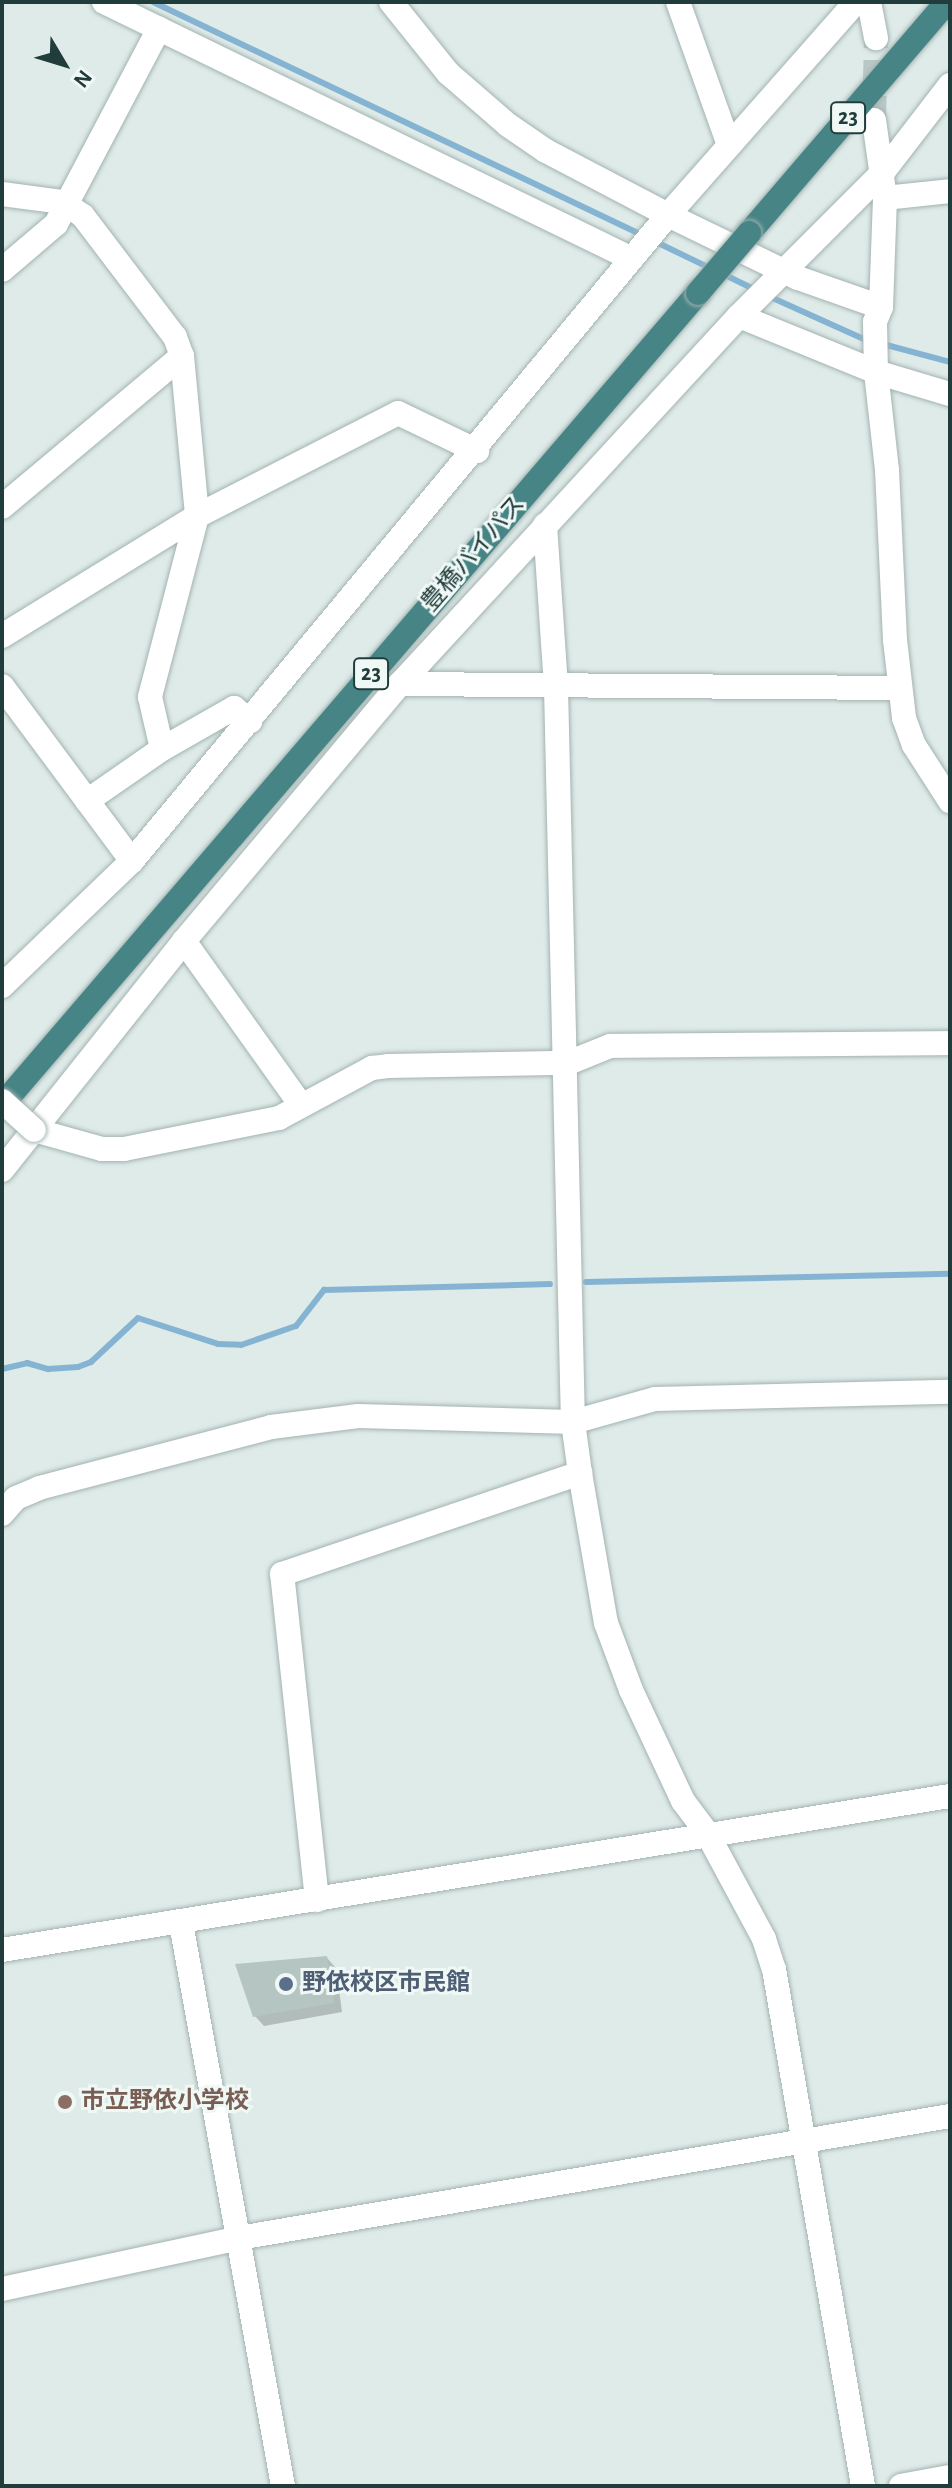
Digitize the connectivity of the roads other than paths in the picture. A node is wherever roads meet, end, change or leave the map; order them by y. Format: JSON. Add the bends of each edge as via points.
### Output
{"nodes":[{"id":1,"x":104,"y":2,"type":"edge"},
{"id":2,"x":391,"y":2,"type":"edge"},
{"id":3,"x":678,"y":2,"type":"edge"},
{"id":4,"x":856,"y":2,"type":"edge"},
{"id":5,"x":869,"y":2,"type":"edge"},
{"id":6,"x":947,"y":2,"type":"edge"},
{"id":7,"x":159,"y":29,"type":"junction"},
{"id":8,"x":876,"y":38,"type":"tunnel mouth"},
{"id":9,"x":950,"y":85,"type":"edge"},
{"id":10,"x":874,"y":120,"type":"tunnel mouth"},
{"id":11,"x":729,"y":145,"type":"junction"},
{"id":12,"x":883,"y":172,"type":"junction"},
{"id":13,"x":950,"y":191,"type":"edge"},
{"id":14,"x":2,"y":194,"type":"edge"},
{"id":15,"x":885,"y":198,"type":"junction"},
{"id":16,"x":63,"y":202,"type":"junction"},
{"id":17,"x":664,"y":219,"type":"junction"},
{"id":18,"x":637,"y":253,"type":"junction"},
{"id":19,"x":2,"y":270,"type":"edge"},
{"id":20,"x":778,"y":275,"type":"junction"},
{"id":21,"x":745,"y":311,"type":"junction"},
{"id":22,"x":878,"y":314,"type":"junction"},
{"id":23,"x":182,"y":356,"type":"junction"},
{"id":24,"x":876,"y":366,"type":"junction"},
{"id":25,"x":950,"y":394,"type":"edge"},
{"id":26,"x":477,"y":451,"type":"junction"},
{"id":27,"x":2,"y":507,"type":"edge"},
{"id":28,"x":197,"y":516,"type":"junction"},
{"id":29,"x":545,"y":525,"type":"junction"},
{"id":30,"x":2,"y":636,"type":"edge"},
{"id":31,"x":400,"y":684,"type":"junction"},
{"id":32,"x":2,"y":686,"type":"edge"},
{"id":33,"x":556,"y":687,"type":"junction"},
{"id":34,"x":900,"y":688,"type":"junction"},
{"id":35,"x":250,"y":721,"type":"junction"},
{"id":36,"x":162,"y":749,"type":"junction"},
{"id":37,"x":87,"y":801,"type":"junction"},
{"id":38,"x":950,"y":801,"type":"edge"},
{"id":39,"x":132,"y":861,"type":"junction"},
{"id":40,"x":184,"y":941,"type":"junction"},
{"id":41,"x":2,"y":986,"type":"edge"},
{"id":42,"x":950,"y":1043,"type":"edge"},
{"id":43,"x":44,"y":1056,"type":"junction"},
{"id":44,"x":568,"y":1063,"type":"junction"},
{"id":45,"x":2,"y":1090,"type":"edge"},
{"id":46,"x":2,"y":1103,"type":"edge"},
{"id":47,"x":301,"y":1105,"type":"junction"},
{"id":48,"x":34,"y":1130,"type":"junction"},
{"id":49,"x":2,"y":1170,"type":"edge"},
{"id":50,"x":950,"y":1392,"type":"edge"},
{"id":51,"x":573,"y":1422,"type":"junction"},
{"id":52,"x":580,"y":1473,"type":"junction"},
{"id":53,"x":2,"y":1514,"type":"edge"},
{"id":54,"x":950,"y":1796,"type":"edge"},
{"id":55,"x":707,"y":1833,"type":"junction"},
{"id":56,"x":317,"y":1900,"type":"junction"},
{"id":57,"x":181,"y":1923,"type":"junction"},
{"id":58,"x":2,"y":1950,"type":"edge"},
{"id":59,"x":950,"y":2116,"type":"edge"},
{"id":60,"x":803,"y":2141,"type":"junction"},
{"id":61,"x":239,"y":2238,"type":"junction"},
{"id":62,"x":2,"y":2289,"type":"edge"},
{"id":63,"x":942,"y":2481,"type":"edge"},
{"id":64,"x":283,"y":2486,"type":"edge"},
{"id":65,"x":863,"y":2486,"type":"edge"},
{"id":66,"x":901,"y":2486,"type":"edge"}],
"edges":[{"from":1,"to":7,"type":"street"},
{"from":2,"to":17,"type":"street","via":[[418,40],[477,101],[546,151]]},
{"from":3,"to":11,"type":"street"},
{"from":4,"to":11,"type":"street"},
{"from":5,"to":8,"type":"street"},
{"from":6,"to":43,"type":"highway","name":"豊橋バイパス","number":"23","bridge":true},
{"from":7,"to":16,"type":"street"},
{"from":7,"to":18,"type":"street"},
{"from":9,"to":12,"type":"street"},
{"from":10,"to":12,"type":"street"},
{"from":11,"to":17,"type":"street"},
{"from":12,"to":15,"type":"street"},
{"from":12,"to":20,"type":"street"},
{"from":13,"to":15,"type":"street"},
{"from":14,"to":16,"type":"street"},
{"from":15,"to":22,"type":"street"},
{"from":16,"to":19,"type":"street","via":[[56,224]]},
{"from":16,"to":23,"type":"street","via":[[83,216],[175,337]]},
{"from":17,"to":18,"type":"street"},
{"from":17,"to":20,"type":"street"},
{"from":18,"to":26,"type":"street"},
{"from":20,"to":21,"type":"street"},
{"from":20,"to":22,"type":"street"},
{"from":21,"to":24,"type":"street"},
{"from":21,"to":29,"type":"street"},
{"from":22,"to":24,"type":"street"},
{"from":23,"to":27,"type":"street"},
{"from":23,"to":28,"type":"street"},
{"from":24,"to":25,"type":"street"},
{"from":24,"to":34,"type":"street"},
{"from":26,"to":28,"type":"street","via":[[398,413]]},
{"from":26,"to":35,"type":"street"},
{"from":28,"to":30,"type":"street"},
{"from":28,"to":36,"type":"street","via":[[150,697]]},
{"from":29,"to":31,"type":"street"},
{"from":29,"to":33,"type":"street"},
{"from":31,"to":33,"type":"street"},
{"from":31,"to":40,"type":"street"},
{"from":32,"to":37,"type":"street"},
{"from":33,"to":34,"type":"street"},
{"from":33,"to":44,"type":"street"},
{"from":34,"to":38,"type":"street","via":[[914,745]]},
{"from":35,"to":36,"type":"street","via":[[234,708]]},
{"from":35,"to":39,"type":"street"},
{"from":36,"to":37,"type":"street"},
{"from":37,"to":39,"type":"street"},
{"from":39,"to":41,"type":"street"},
{"from":40,"to":47,"type":"street"},
{"from":40,"to":48,"type":"street"},
{"from":42,"to":44,"type":"street","via":[[610,1046]]},
{"from":43,"to":45,"type":"highway","number":"23"},
{"from":43,"to":46,"type":"highway","name":"豊橋バイパス","number":"23"},
{"from":44,"to":47,"type":"street","via":[[372,1068]]},
{"from":44,"to":51,"type":"street"},
{"from":46,"to":48,"type":"street","bridge":true},
{"from":47,"to":48,"type":"street","via":[[279,1118],[124,1149],[102,1149]]},
{"from":48,"to":49,"type":"street"},
{"from":50,"to":51,"type":"street","via":[[655,1399]]},
{"from":51,"to":52,"type":"street"},
{"from":51,"to":53,"type":"street","via":[[358,1416],[271,1427],[39,1488],[16,1498]]},
{"from":52,"to":55,"type":"street","via":[[606,1623],[683,1801]]},
{"from":52,"to":56,"type":"street","via":[[282,1574]]},
{"from":54,"to":55,"type":"street"},
{"from":55,"to":56,"type":"street"},
{"from":55,"to":60,"type":"street","via":[[774,1969]]},
{"from":56,"to":57,"type":"street"},
{"from":57,"to":58,"type":"street"},
{"from":57,"to":61,"type":"street"},
{"from":59,"to":60,"type":"street"},
{"from":60,"to":61,"type":"street"},
{"from":60,"to":65,"type":"street"},
{"from":61,"to":62,"type":"street"},
{"from":61,"to":64,"type":"street"},
{"from":63,"to":66,"type":"street"}]}
